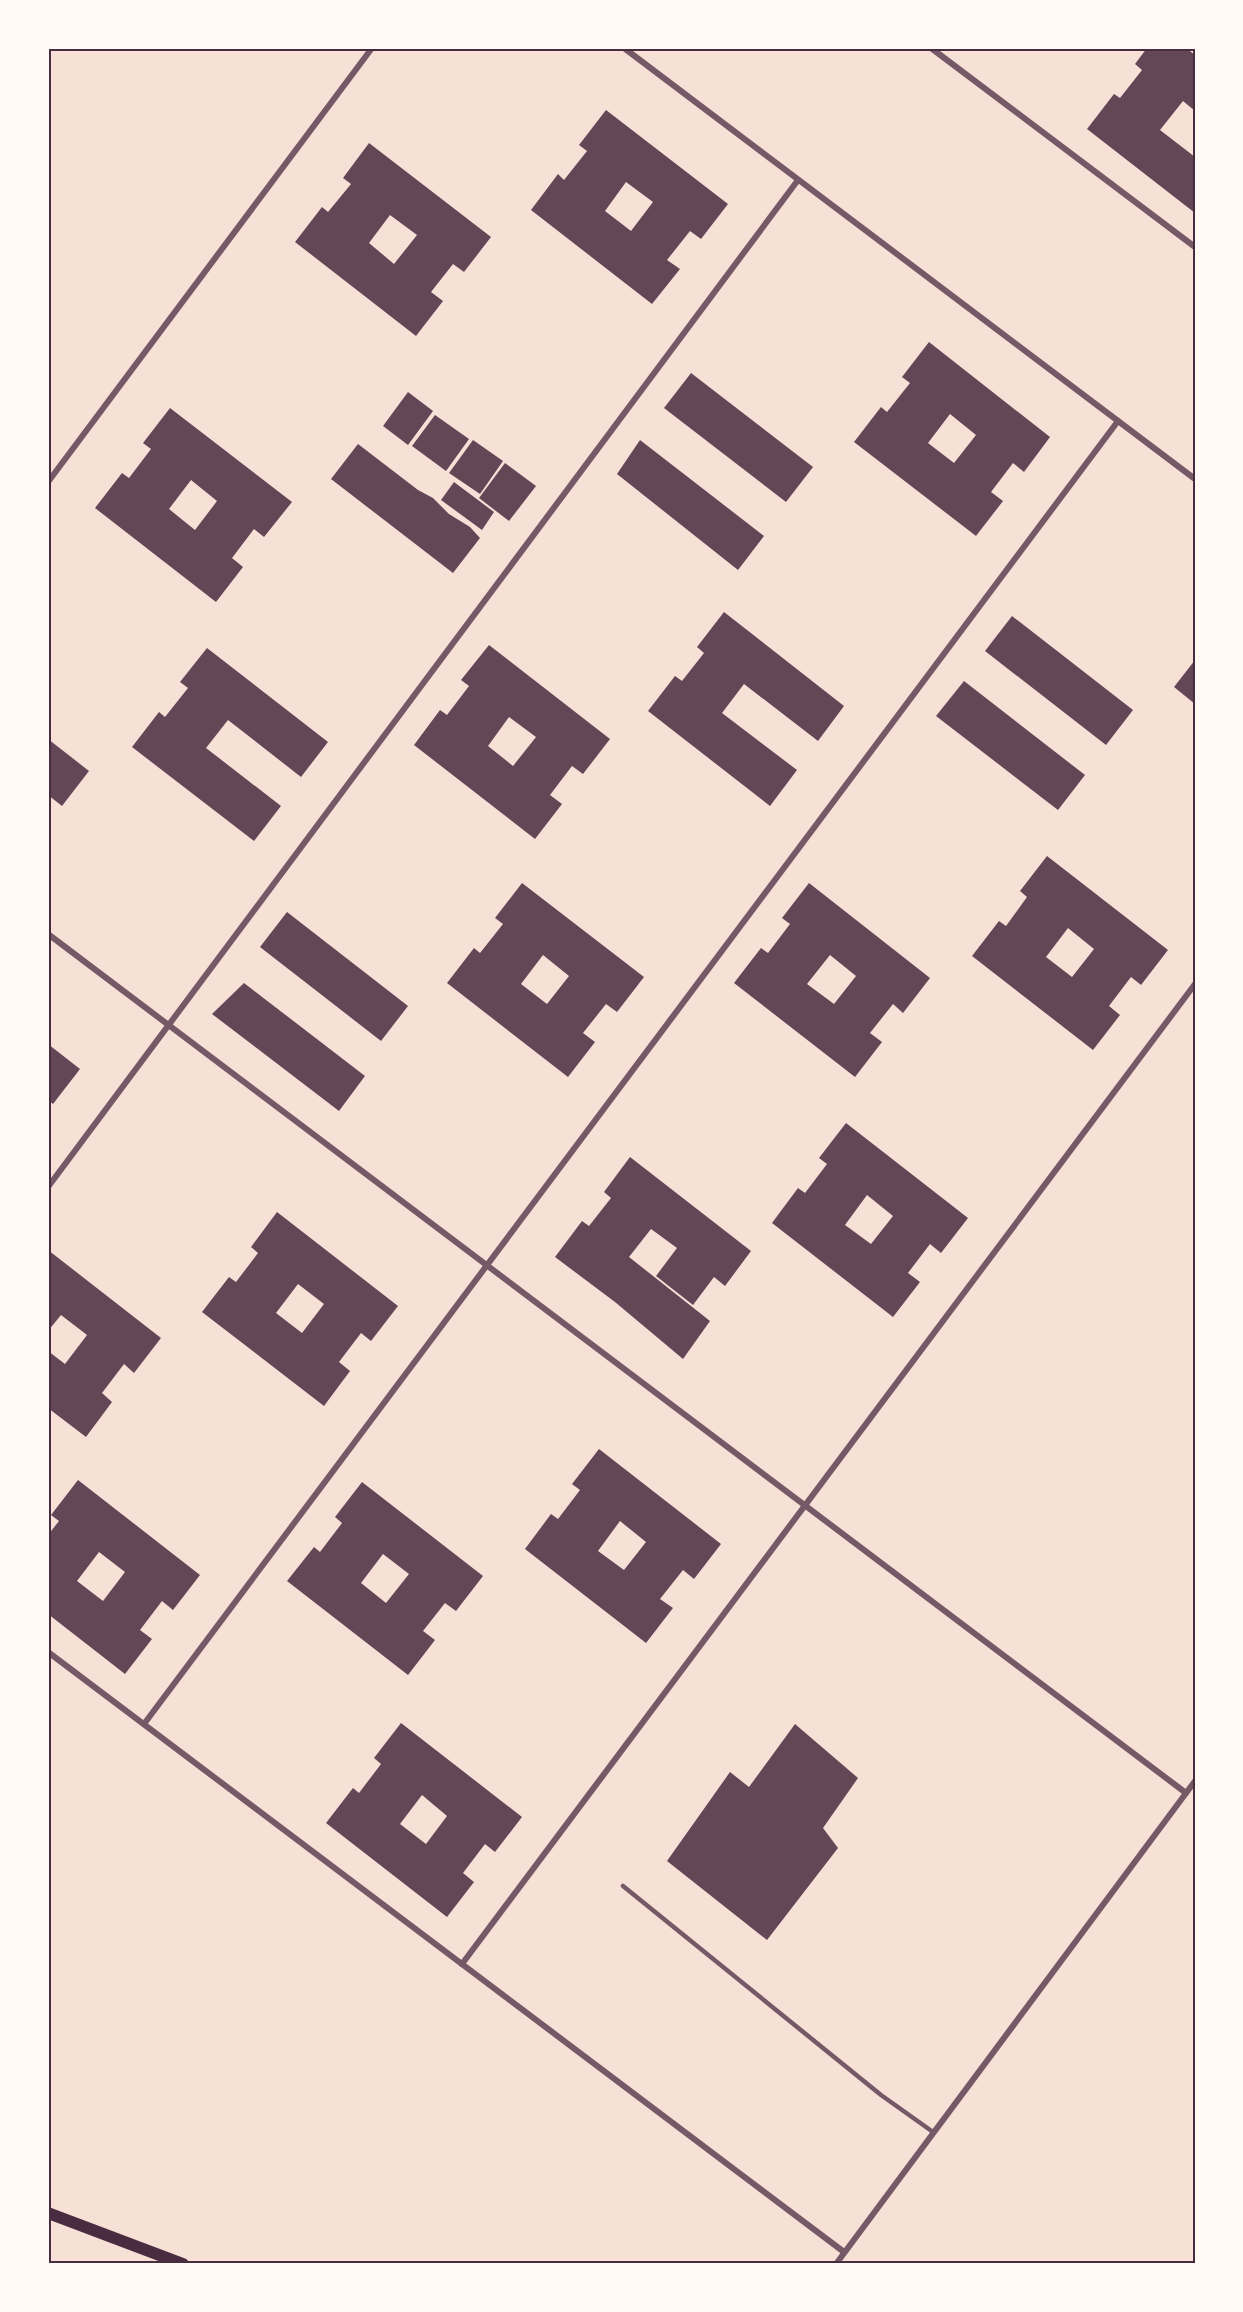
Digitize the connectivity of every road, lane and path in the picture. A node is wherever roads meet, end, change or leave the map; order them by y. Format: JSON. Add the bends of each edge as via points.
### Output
{"nodes":[{"id":1,"x":372,"y":48,"type":"edge"},
{"id":2,"x":624,"y":48,"type":"edge"},
{"id":3,"x":931,"y":48,"type":"edge"},
{"id":4,"x":798,"y":180,"type":"junction"},
{"id":5,"x":1195,"y":247,"type":"edge"},
{"id":6,"x":1118,"y":421,"type":"junction"},
{"id":7,"x":1195,"y":479,"type":"edge"},
{"id":8,"x":48,"y":483,"type":"edge"},
{"id":9,"x":48,"y":934,"type":"edge"},
{"id":10,"x":1195,"y":984,"type":"edge"},
{"id":11,"x":169,"y":1025,"type":"junction"},
{"id":12,"x":48,"y":1187,"type":"edge"},
{"id":13,"x":487,"y":1265,"type":"junction"},
{"id":14,"x":806,"y":1505,"type":"junction"},
{"id":15,"x":48,"y":1652,"type":"edge"},
{"id":16,"x":144,"y":1724,"type":"junction"},
{"id":17,"x":1195,"y":1781,"type":"edge"},
{"id":18,"x":1186,"y":1793,"type":"junction"},
{"id":19,"x":623,"y":1886,"type":"dead end"},
{"id":20,"x":462,"y":1964,"type":"junction"},
{"id":21,"x":933,"y":2132,"type":"junction"},
{"id":22,"x":48,"y":2213,"type":"edge"},
{"id":23,"x":844,"y":2252,"type":"junction"},
{"id":24,"x":183,"y":2264,"type":"edge"},
{"id":25,"x":836,"y":2264,"type":"edge"}],
"edges":[{"from":1,"to":8,"type":"street"},
{"from":2,"to":4,"type":"street"},
{"from":3,"to":5,"type":"street"},
{"from":4,"to":6,"type":"street"},
{"from":4,"to":11,"type":"street"},
{"from":6,"to":7,"type":"street"},
{"from":6,"to":13,"type":"street"},
{"from":9,"to":11,"type":"street"},
{"from":10,"to":14,"type":"street"},
{"from":11,"to":12,"type":"street"},
{"from":11,"to":13,"type":"street"},
{"from":13,"to":14,"type":"street"},
{"from":13,"to":16,"type":"street"},
{"from":14,"to":18,"type":"street"},
{"from":14,"to":20,"type":"street"},
{"from":15,"to":16,"type":"street"},
{"from":16,"to":20,"type":"street"},
{"from":17,"to":18,"type":"street"},
{"from":18,"to":21,"type":"street"},
{"from":19,"to":21,"type":"lane","via":[[881,2095]]},
{"from":20,"to":23,"type":"street"},
{"from":21,"to":23,"type":"street"},
{"from":22,"to":24,"type":"main road"},
{"from":23,"to":25,"type":"street"}]}
